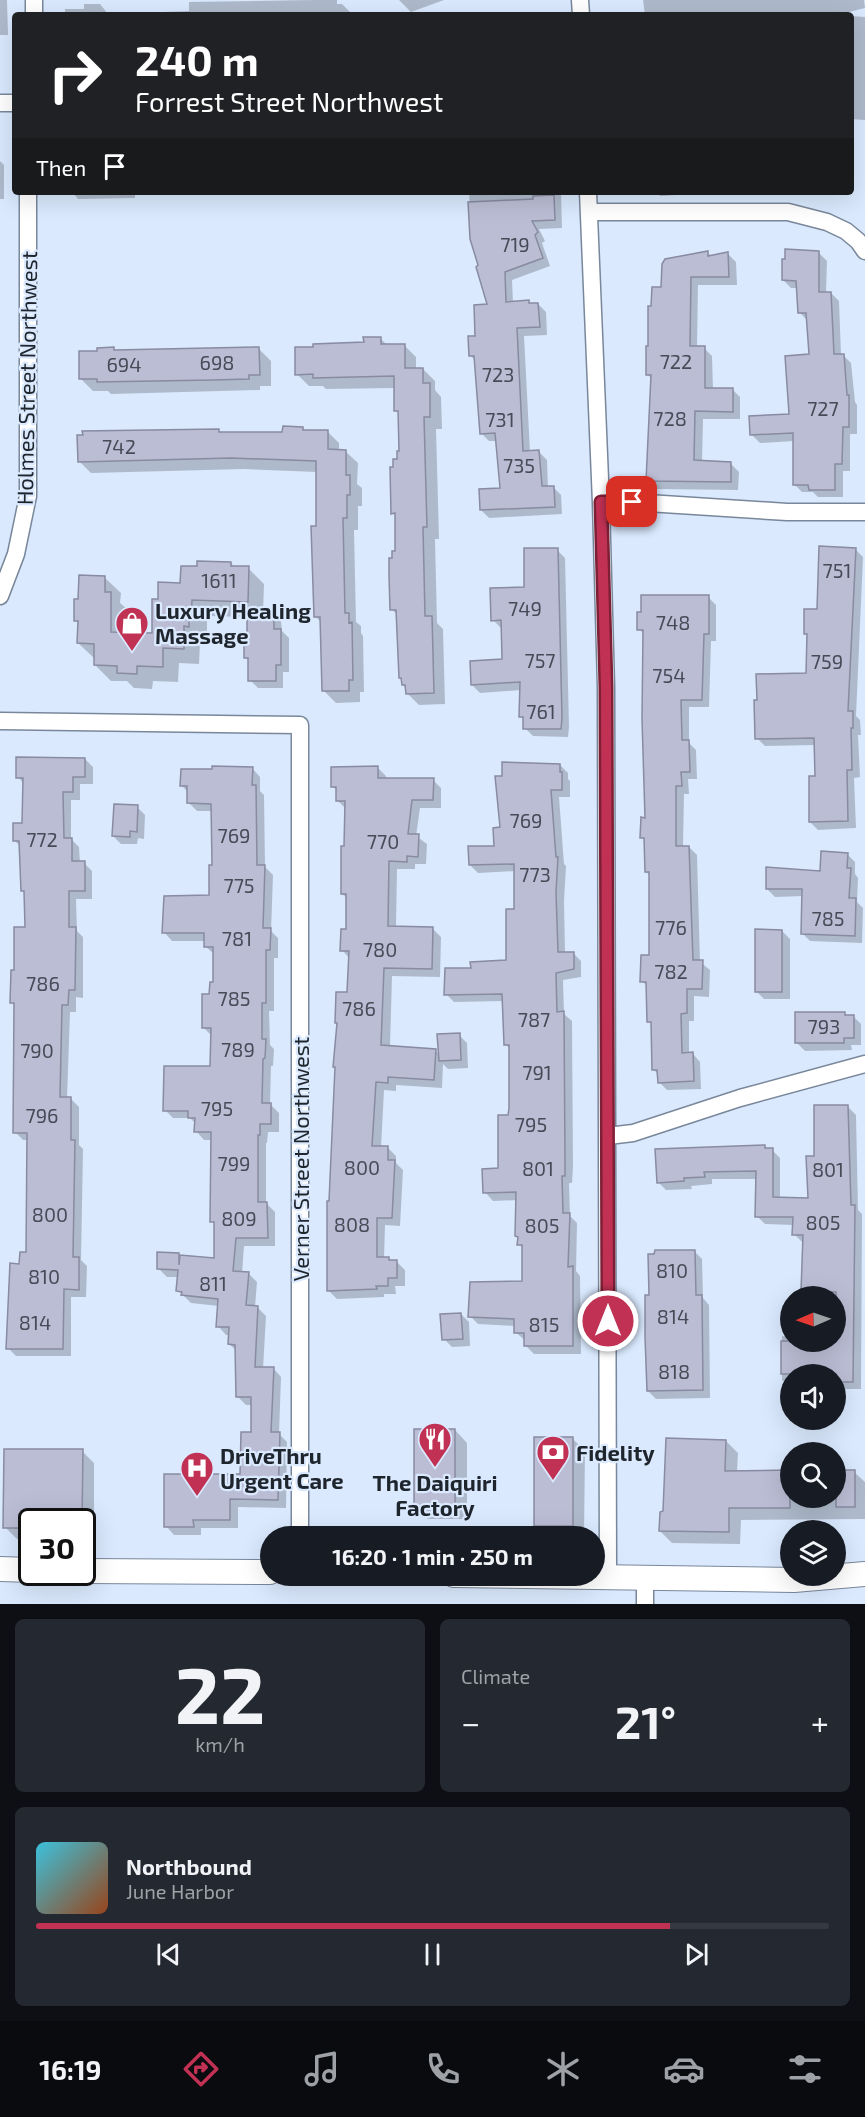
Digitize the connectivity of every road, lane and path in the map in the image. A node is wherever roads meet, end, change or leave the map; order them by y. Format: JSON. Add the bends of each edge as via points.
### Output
{"nodes":[{"id":1,"x":28,"y":195,"type":"edge"},
{"id":2,"x":588,"y":195,"type":"edge"},
{"id":3,"x":589,"y":212,"type":"junction"},
{"id":4,"x":865,"y":251,"type":"edge"},
{"id":5,"x":601,"y":502,"type":"junction"},
{"id":6,"x":865,"y":512,"type":"edge"},
{"id":7,"x":0,"y":596,"type":"edge"},
{"id":8,"x":0,"y":721,"type":"edge"},
{"id":9,"x":865,"y":1064,"type":"edge"},
{"id":10,"x":608,"y":1136,"type":"junction"},
{"id":11,"x":300,"y":1526,"type":"edge"},
{"id":12,"x":0,"y":1569,"type":"edge"},
{"id":13,"x":18,"y":1570,"type":"edge"},
{"id":14,"x":96,"y":1571,"type":"edge"},
{"id":15,"x":260,"y":1572,"type":"edge"},
{"id":16,"x":865,"y":1574,"type":"edge"},
{"id":17,"x":605,"y":1578,"type":"edge"},
{"id":18,"x":608,"y":1578,"type":"junction"},
{"id":19,"x":645,"y":1579,"type":"junction"},
{"id":20,"x":645,"y":1604,"type":"edge"}],
"edges":[{"from":1,"to":7,"type":"street","name":"Holmes Street Northwest","via":[[28,496],[16,554]]},
{"from":2,"to":3,"type":"street"},
{"from":3,"to":4,"type":"street","via":[[788,212],[846,231]]},
{"from":3,"to":5,"type":"street"},
{"from":5,"to":6,"type":"street"},
{"from":5,"to":10,"type":"street"},
{"from":8,"to":11,"type":"street","name":"Verner Street Northwest","via":[[300,725]]},
{"from":9,"to":10,"type":"street","via":[[740,1098],[633,1133]]},
{"from":10,"to":18,"type":"street"},
{"from":12,"to":13,"type":"main road"},
{"from":14,"to":15,"type":"main road"},
{"from":16,"to":19,"type":"main road","via":[[794,1580]]},
{"from":17,"to":18,"type":"main road"},
{"from":18,"to":19,"type":"main road"},
{"from":19,"to":20,"type":"street"}]}
